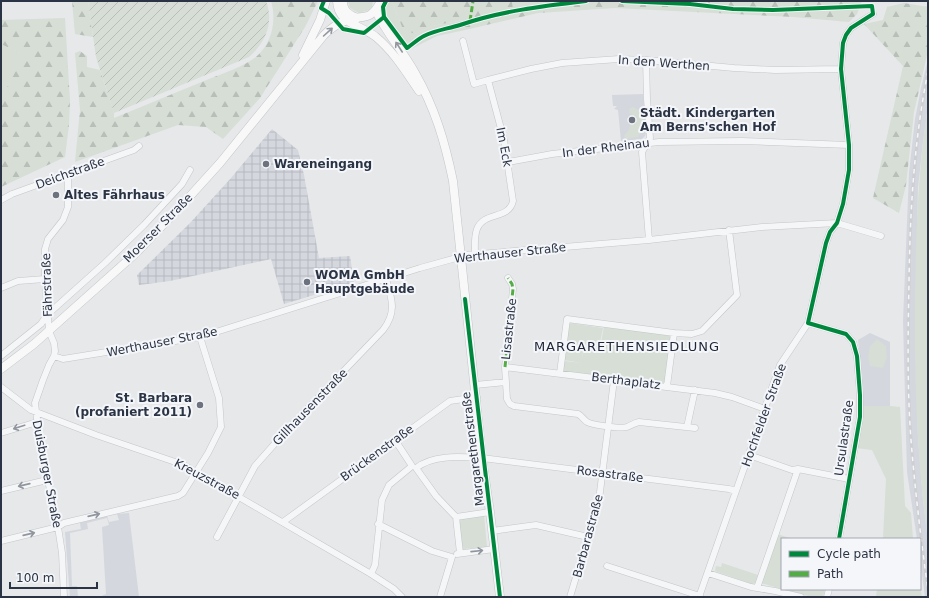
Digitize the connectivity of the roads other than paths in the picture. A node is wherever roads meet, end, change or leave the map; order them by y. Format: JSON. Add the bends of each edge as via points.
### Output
{"nodes":[{"id":1,"x":326,"y":1,"type":"edge"},
{"id":2,"x":338,"y":1,"type":"edge"},
{"id":3,"x":343,"y":1,"type":"edge"},
{"id":4,"x":376,"y":1,"type":"edge"},
{"id":5,"x":381,"y":1,"type":"edge"},
{"id":6,"x":376,"y":11,"type":"junction"},
{"id":7,"x":873,"y":14,"type":"dead end"},
{"id":8,"x":357,"y":18,"type":"junction"},
{"id":9,"x":345,"y":20,"type":"junction"},
{"id":10,"x":463,"y":41,"type":"dead end"},
{"id":11,"x":646,"y":60,"type":"junction"},
{"id":12,"x":296,"y":69,"type":"junction"},
{"id":13,"x":841,"y":69,"type":"junction"},
{"id":14,"x":488,"y":80,"type":"junction"},
{"id":15,"x":430,"y":106,"type":"junction"},
{"id":16,"x":646,"y":144,"type":"junction"},
{"id":17,"x":849,"y":145,"type":"junction"},
{"id":18,"x":139,"y":146,"type":"dead end"},
{"id":19,"x":508,"y":162,"type":"junction"},
{"id":20,"x":190,"y":170,"type":"dead end"},
{"id":21,"x":68,"y":174,"type":"junction"},
{"id":22,"x":1,"y":200,"type":"edge"},
{"id":23,"x":837,"y":223,"type":"junction"},
{"id":24,"x":729,"y":230,"type":"junction"},
{"id":25,"x":881,"y":236,"type":"dead end"},
{"id":26,"x":649,"y":240,"type":"junction"},
{"id":27,"x":474,"y":254,"type":"junction"},
{"id":28,"x":460,"y":256,"type":"junction"},
{"id":29,"x":508,"y":278,"type":"dead end"},
{"id":30,"x":45,"y":279,"type":"junction"},
{"id":31,"x":386,"y":279,"type":"junction"},
{"id":32,"x":1,"y":288,"type":"edge"},
{"id":33,"x":47,"y":315,"type":"junction"},
{"id":34,"x":808,"y":323,"type":"junction"},
{"id":35,"x":48,"y":331,"type":"junction"},
{"id":36,"x":674,"y":333,"type":"junction"},
{"id":37,"x":200,"y":337,"type":"junction"},
{"id":38,"x":1,"y":356,"type":"edge"},
{"id":39,"x":54,"y":356,"type":"junction"},
{"id":40,"x":505,"y":367,"type":"junction"},
{"id":41,"x":1,"y":369,"type":"edge"},
{"id":42,"x":560,"y":373,"type":"junction"},
{"id":43,"x":614,"y":380,"type":"junction"},
{"id":44,"x":506,"y":382,"type":"junction"},
{"id":45,"x":475,"y":385,"type":"junction"},
{"id":46,"x":667,"y":386,"type":"junction"},
{"id":47,"x":1,"y":387,"type":"edge"},
{"id":48,"x":695,"y":390,"type":"junction"},
{"id":49,"x":477,"y":397,"type":"junction"},
{"id":50,"x":765,"y":408,"type":"junction"},
{"id":51,"x":35,"y":411,"type":"junction"},
{"id":52,"x":37,"y":422,"type":"junction"},
{"id":53,"x":608,"y":426,"type":"junction"},
{"id":54,"x":687,"y":427,"type":"junction"},
{"id":55,"x":695,"y":428,"type":"dead end"},
{"id":56,"x":1,"y":433,"type":"edge"},
{"id":57,"x":395,"y":440,"type":"junction"},
{"id":58,"x":749,"y":455,"type":"junction"},
{"id":59,"x":482,"y":458,"type":"junction"},
{"id":60,"x":414,"y":467,"type":"junction"},
{"id":61,"x":798,"y":469,"type":"junction"},
{"id":62,"x":197,"y":472,"type":"junction"},
{"id":63,"x":602,"y":472,"type":"junction"},
{"id":64,"x":849,"y":479,"type":"junction"},
{"id":65,"x":47,"y":480,"type":"junction"},
{"id":66,"x":1,"y":491,"type":"edge"},
{"id":67,"x":736,"y":491,"type":"junction"},
{"id":68,"x":239,"y":496,"type":"junction"},
{"id":69,"x":490,"y":512,"type":"junction"},
{"id":70,"x":456,"y":517,"type":"junction"},
{"id":71,"x":283,"y":522,"type":"junction"},
{"id":72,"x":378,"y":524,"type":"junction"},
{"id":73,"x":58,"y":527,"type":"junction"},
{"id":74,"x":492,"y":531,"type":"junction"},
{"id":75,"x":588,"y":536,"type":"junction"},
{"id":76,"x":217,"y":537,"type":"dead end"},
{"id":77,"x":839,"y":538,"type":"edge"},
{"id":78,"x":1,"y":540,"type":"edge"},
{"id":79,"x":494,"y":549,"type":"junction"},
{"id":80,"x":460,"y":553,"type":"junction"},
{"id":81,"x":452,"y":556,"type":"junction"},
{"id":82,"x":607,"y":566,"type":"dead end"},
{"id":83,"x":708,"y":573,"type":"junction"},
{"id":84,"x":371,"y":574,"type":"junction"},
{"id":85,"x":757,"y":588,"type":"junction"},
{"id":86,"x":699,"y":596,"type":"edge"},
{"id":87,"x":64,"y":597,"type":"edge"},
{"id":88,"x":402,"y":597,"type":"edge"},
{"id":89,"x":440,"y":597,"type":"edge"},
{"id":90,"x":500,"y":597,"type":"edge"},
{"id":91,"x":570,"y":597,"type":"edge"},
{"id":92,"x":801,"y":597,"type":"edge"}],
"edges":[{"from":1,"to":12,"type":"main road","name":"Moerser Straße","via":[[320,20]]},
{"from":2,"to":9,"type":"main road","via":[[338,9]]},
{"from":3,"to":8,"type":"main road","via":[[346,11]]},
{"from":4,"to":6,"type":"main road"},
{"from":5,"to":6,"type":"main road"},
{"from":6,"to":8,"type":"main road","via":[[369,16]]},
{"from":15,"to":6,"type":"main road","name":"Margarethenstraße","one_way":true,"via":[[414,71]]},
{"from":7,"to":13,"type":"street","name":"Hochfelder Straße","via":[[851,28],[846,35]]},
{"from":8,"to":9,"type":"main road"},
{"from":12,"to":9,"type":"main road","name":"Moerser Straße","one_way":true,"via":[[324,35]]},
{"from":9,"to":15,"type":"main road","name":"Margarethenstraße","via":[[368,32],[396,57]]},
{"from":10,"to":14,"type":"street","via":[[474,84]]},
{"from":11,"to":13,"type":"street","name":"In den Werthen","via":[[748,69]]},
{"from":11,"to":14,"type":"street","name":"In den Werthen","via":[[562,63]]},
{"from":11,"to":16,"type":"street","via":[[650,138]]},
{"from":12,"to":35,"type":"main road","name":"Moerser Straße","via":[[182,206],[136,253]]},
{"from":13,"to":17,"type":"street","name":"Hochfelder Straße"},
{"from":14,"to":19,"type":"street","name":"Im Eck"},
{"from":15,"to":28,"type":"main road","name":"Margarethenstraße","via":[[438,120],[453,181]]},
{"from":16,"to":17,"type":"street","name":"In der Rheinau","via":[[698,141]]},
{"from":16,"to":19,"type":"street","name":"In der Rheinau","via":[[552,154]]},
{"from":16,"to":26,"type":"street","via":[[642,152]]},
{"from":17,"to":23,"type":"street","name":"Hochfelder Straße","via":[[849,170]]},
{"from":18,"to":21,"type":"street","name":"Deichstraße"},
{"from":19,"to":27,"type":"street","name":"Im Eck","via":[[513,201],[511,207],[506,212],[482,221],[475,235]]},
{"from":20,"to":33,"type":"street","via":[[182,184],[144,225]]},
{"from":21,"to":22,"type":"street","name":"Deichstraße"},
{"from":21,"to":30,"type":"street","name":"Fährstraße","via":[[68,207],[63,220],[48,239],[45,249]]},
{"from":23,"to":24,"type":"street","name":"Werthauser Straße"},
{"from":23,"to":25,"type":"street","name":"Werthauser Straße"},
{"from":23,"to":34,"type":"street","name":"Hochfelder Straße","via":[[826,243]]},
{"from":24,"to":26,"type":"street","name":"Werthauser Straße"},
{"from":24,"to":36,"type":"street","via":[[737,294],[702,331],[692,334]]},
{"from":26,"to":27,"type":"street","name":"Werthauser Straße"},
{"from":27,"to":28,"type":"street","name":"Werthauser Straße"},
{"from":28,"to":31,"type":"street","name":"Werthauser Straße"},
{"from":28,"to":45,"type":"main road","name":"Margarethenstraße"},
{"from":29,"to":40,"type":"street","name":"Lisastraße","via":[[513,289]]},
{"from":30,"to":32,"type":"street","via":[[18,281]]},
{"from":30,"to":33,"type":"street","name":"Fährstraße"},
{"from":31,"to":37,"type":"street","name":"Werthauser Straße"},
{"from":31,"to":68,"type":"street","name":"Gillhausenstraße","via":[[392,298],[389,322],[255,466]]},
{"from":33,"to":35,"type":"street","name":"Fährstraße"},
{"from":33,"to":38,"type":"street","via":[[41,324]]},
{"from":34,"to":50,"type":"street","name":"Hochfelder Straße","via":[[780,365]]},
{"from":34,"to":64,"type":"street","name":"Ursulastraße","via":[[846,334],[853,342],[857,356],[860,417]]},
{"from":35,"to":39,"type":"street","via":[[54,343]]},
{"from":35,"to":41,"type":"main road","name":"Moerser Straße"},
{"from":36,"to":42,"type":"street","via":[[567,319]]},
{"from":36,"to":46,"type":"street","name":"Berthaplatz"},
{"from":37,"to":39,"type":"street","name":"Werthauser Straße","via":[[63,359]]},
{"from":37,"to":62,"type":"street","via":[[219,398],[221,427]]},
{"from":39,"to":51,"type":"street","name":"Duisburger Straße","via":[[48,365],[35,403]]},
{"from":40,"to":42,"type":"street","name":"Berthaplatz"},
{"from":40,"to":44,"type":"street","name":"Lisastraße"},
{"from":42,"to":43,"type":"street","name":"Berthaplatz"},
{"from":43,"to":46,"type":"street","name":"Berthaplatz"},
{"from":43,"to":53,"type":"street","name":"Barbarastraße"},
{"from":44,"to":45,"type":"street"},
{"from":44,"to":53,"type":"street","name":"Lisastraße","via":[[507,399],[514,406],[578,414],[587,421]]},
{"from":45,"to":49,"type":"main road","name":"Margarethenstraße"},
{"from":46,"to":48,"type":"street"},
{"from":47,"to":51,"type":"street","name":"Kreuzstraße"},
{"from":48,"to":50,"type":"street","via":[[732,397]]},
{"from":48,"to":54,"type":"street"},
{"from":49,"to":57,"type":"street","name":"Brückenstraße","via":[[450,401]]},
{"from":49,"to":59,"type":"main road","name":"Margarethenstraße"},
{"from":50,"to":58,"type":"street","name":"Hochfelder Straße"},
{"from":51,"to":52,"type":"street","name":"Duisburger Straße"},
{"from":51,"to":62,"type":"street","name":"Kreuzstraße"},
{"from":52,"to":56,"type":"street","one_way":true},
{"from":52,"to":65,"type":"street","name":"Duisburger Straße"},
{"from":53,"to":54,"type":"street","name":"Lisastraße","via":[[627,427],[639,422]]},
{"from":53,"to":63,"type":"street","name":"Barbarastraße"},
{"from":54,"to":55,"type":"street","name":"Lisastraße"},
{"from":57,"to":60,"type":"street"},
{"from":57,"to":71,"type":"street","name":"Brückenstraße"},
{"from":58,"to":61,"type":"street","via":[[792,470]]},
{"from":58,"to":67,"type":"street","name":"Hochfelder Straße"},
{"from":59,"to":60,"type":"street","name":"Rosastraße","via":[[436,459]]},
{"from":59,"to":63,"type":"street","name":"Rosastraße"},
{"from":59,"to":69,"type":"main road","name":"Margarethenstraße"},
{"from":60,"to":70,"type":"street"},
{"from":60,"to":72,"type":"street","name":"Rosastraße","via":[[389,485],[382,500]]},
{"from":61,"to":64,"type":"street"},
{"from":61,"to":85,"type":"street"},
{"from":62,"to":68,"type":"street","name":"Kreuzstraße"},
{"from":73,"to":62,"type":"street","one_way":true,"via":[[64,522],[178,496],[183,493]]},
{"from":63,"to":67,"type":"street","name":"Rosastraße"},
{"from":63,"to":75,"type":"street","name":"Barbarastraße","via":[[592,529]]},
{"from":64,"to":77,"type":"street","name":"Ursulastraße"},
{"from":65,"to":66,"type":"street","one_way":true},
{"from":65,"to":73,"type":"street","name":"Duisburger Straße"},
{"from":67,"to":83,"type":"street","name":"Hochfelder Straße"},
{"from":68,"to":71,"type":"street","name":"Kreuzstraße"},
{"from":68,"to":76,"type":"street","name":"Gillhausenstraße"},
{"from":69,"to":70,"type":"street"},
{"from":69,"to":74,"type":"main road","name":"Margarethenstraße"},
{"from":70,"to":80,"type":"street"},
{"from":71,"to":84,"type":"street","name":"Kreuzstraße"},
{"from":72,"to":81,"type":"street","via":[[432,551]]},
{"from":72,"to":84,"type":"street","name":"Rosastraße","via":[[375,565]]},
{"from":78,"to":73,"type":"street","one_way":true},
{"from":73,"to":87,"type":"street","name":"Duisburger Straße"},
{"from":74,"to":75,"type":"street","via":[[536,525]]},
{"from":74,"to":79,"type":"main road","name":"Margarethenstraße"},
{"from":75,"to":91,"type":"street","name":"Barbarastraße"},
{"from":80,"to":79,"type":"street","one_way":true},
{"from":79,"to":90,"type":"main road","name":"Margarethenstraße"},
{"from":80,"to":81,"type":"street"},
{"from":81,"to":89,"type":"street"},
{"from":82,"to":86,"type":"street"},
{"from":83,"to":85,"type":"street"},
{"from":83,"to":86,"type":"street","name":"Hochfelder Straße"},
{"from":84,"to":88,"type":"street","name":"Kreuzstraße"},
{"from":85,"to":92,"type":"street"}]}
